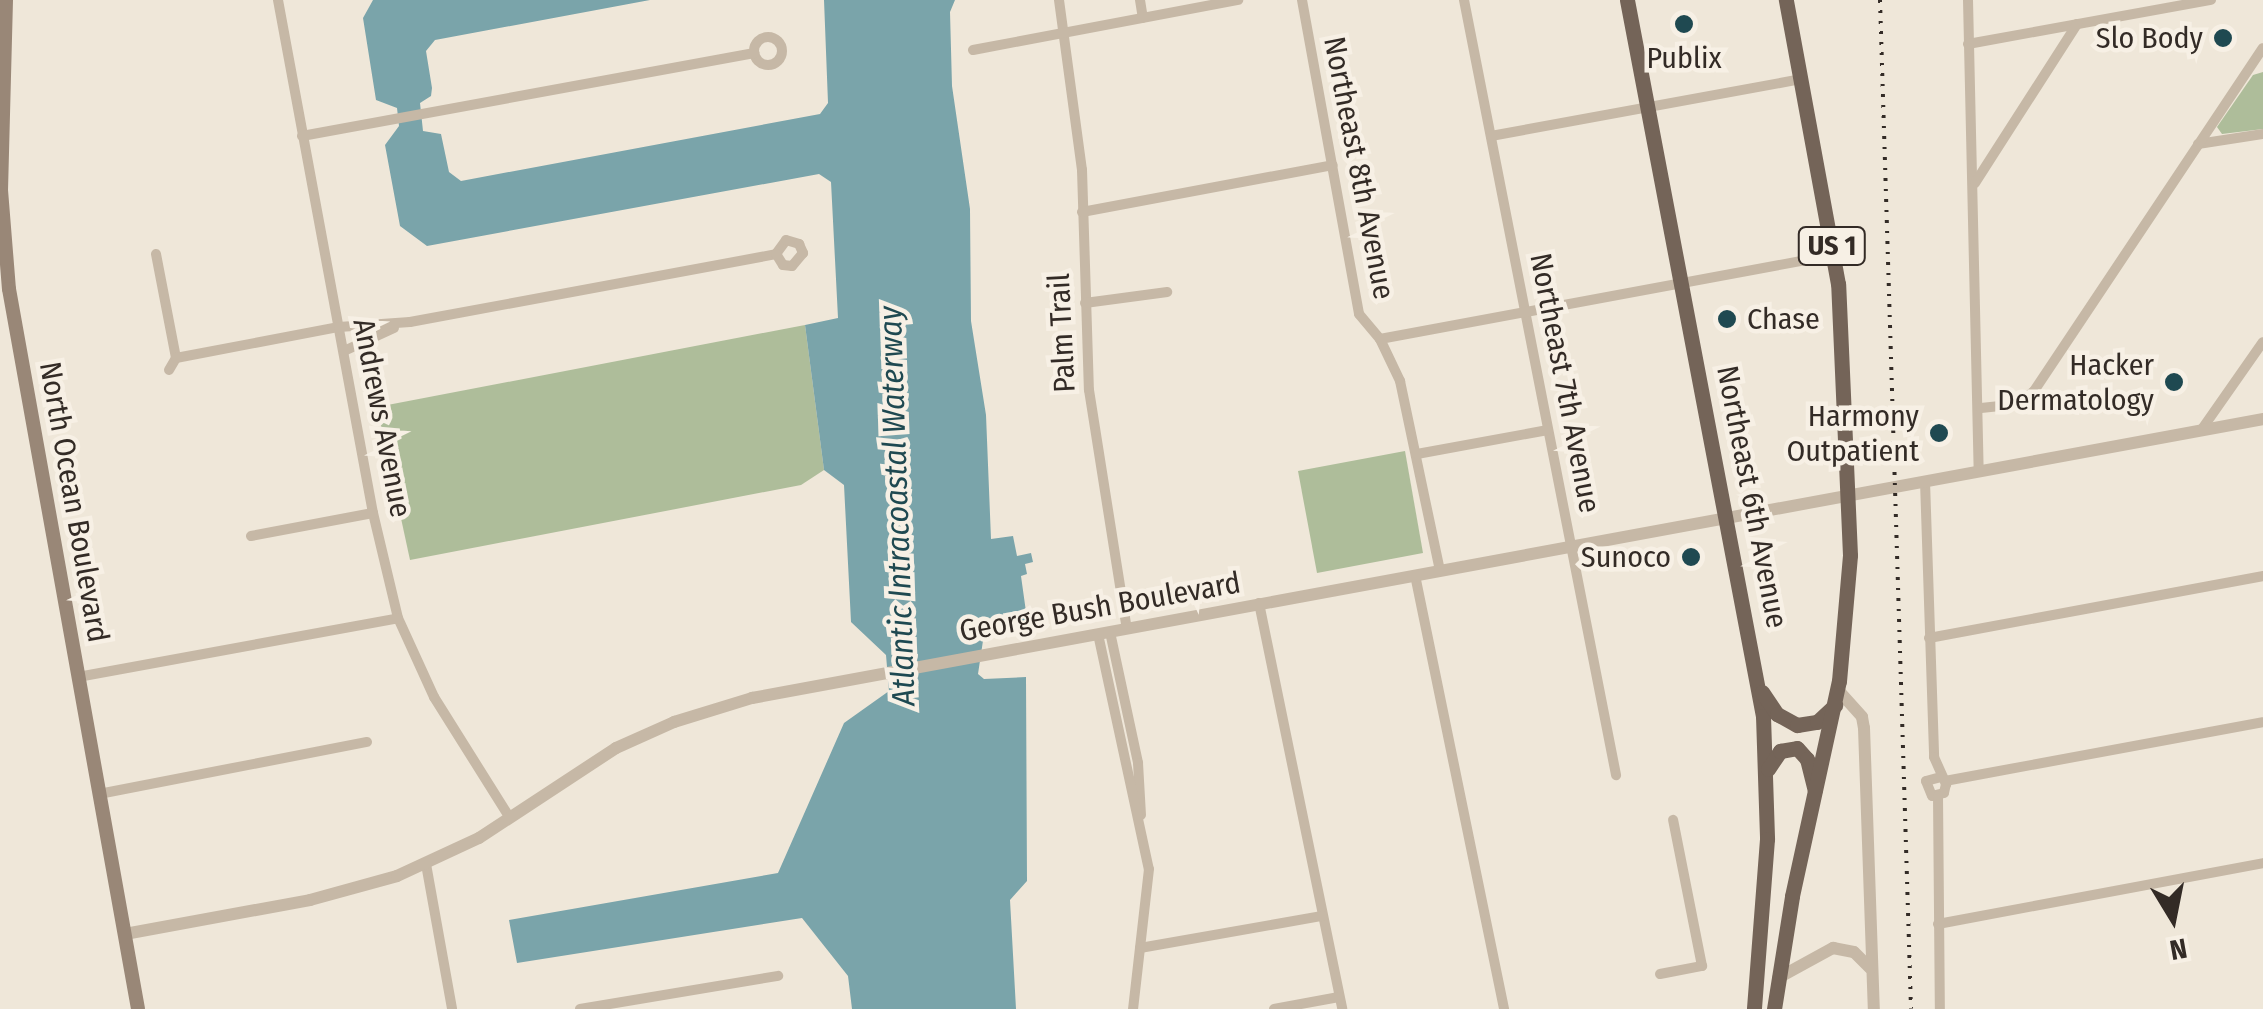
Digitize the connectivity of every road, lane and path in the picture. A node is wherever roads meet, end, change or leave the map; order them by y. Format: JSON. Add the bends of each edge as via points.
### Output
{"nodes":[{"id":1,"x":6,"y":0,"type":"edge"},
{"id":2,"x":278,"y":0,"type":"edge"},
{"id":3,"x":1060,"y":0,"type":"edge"},
{"id":4,"x":1140,"y":0,"type":"edge"},
{"id":5,"x":1238,"y":0,"type":"edge"},
{"id":6,"x":1302,"y":0,"type":"edge"},
{"id":7,"x":1464,"y":0,"type":"edge"},
{"id":8,"x":1627,"y":0,"type":"edge"},
{"id":9,"x":1786,"y":0,"type":"edge"},
{"id":10,"x":1968,"y":0,"type":"edge"},
{"id":11,"x":2211,"y":0,"type":"edge"},
{"id":12,"x":1143,"y":18,"type":"junction"},
{"id":13,"x":2077,"y":24,"type":"junction"},
{"id":14,"x":1065,"y":32,"type":"junction"},
{"id":15,"x":1968,"y":44,"type":"junction"},
{"id":16,"x":2263,"y":48,"type":"edge"},
{"id":17,"x":973,"y":50,"type":"dead end"},
{"id":18,"x":754,"y":53,"type":"dead end"},
{"id":19,"x":1802,"y":80,"type":"junction"},
{"id":20,"x":1648,"y":106,"type":"junction"},
{"id":21,"x":2263,"y":134,"type":"edge"},
{"id":22,"x":302,"y":136,"type":"junction"},
{"id":23,"x":1490,"y":136,"type":"junction"},
{"id":24,"x":2198,"y":144,"type":"junction"},
{"id":25,"x":1334,"y":165,"type":"junction"},
{"id":26,"x":1974,"y":186,"type":"junction"},
{"id":27,"x":1082,"y":212,"type":"junction"},
{"id":28,"x":156,"y":254,"type":"dead end"},
{"id":29,"x":776,"y":254,"type":"dead end"},
{"id":30,"x":1834,"y":255,"type":"junction"},
{"id":31,"x":1683,"y":283,"type":"junction"},
{"id":32,"x":1167,"y":292,"type":"dead end"},
{"id":33,"x":1085,"y":303,"type":"junction"},
{"id":34,"x":1525,"y":312,"type":"junction"},
{"id":35,"x":410,"y":322,"type":"junction"},
{"id":36,"x":340,"y":327,"type":"junction"},
{"id":37,"x":1380,"y":339,"type":"junction"},
{"id":38,"x":2263,"y":342,"type":"edge"},
{"id":39,"x":344,"y":351,"type":"junction"},
{"id":40,"x":176,"y":358,"type":"junction"},
{"id":41,"x":169,"y":370,"type":"dead end"},
{"id":42,"x":1981,"y":408,"type":"junction"},
{"id":43,"x":2263,"y":419,"type":"edge"},
{"id":44,"x":2202,"y":429,"type":"junction"},
{"id":45,"x":1548,"y":430,"type":"junction"},
{"id":46,"x":1417,"y":454,"type":"junction"},
{"id":47,"x":1979,"y":471,"type":"junction"},
{"id":48,"x":1925,"y":480,"type":"junction"},
{"id":49,"x":1849,"y":495,"type":"junction"},
{"id":50,"x":374,"y":513,"type":"junction"},
{"id":51,"x":1728,"y":517,"type":"junction"},
{"id":52,"x":251,"y":536,"type":"dead end"},
{"id":53,"x":1571,"y":546,"type":"junction"},
{"id":54,"x":1440,"y":571,"type":"junction"},
{"id":55,"x":1415,"y":576,"type":"junction"},
{"id":56,"x":2263,"y":576,"type":"edge"},
{"id":57,"x":1259,"y":603,"type":"junction"},
{"id":58,"x":398,"y":618,"type":"junction"},
{"id":59,"x":1127,"y":629,"type":"junction"},
{"id":60,"x":1104,"y":633,"type":"junction"},
{"id":61,"x":1929,"y":638,"type":"junction"},
{"id":62,"x":78,"y":678,"type":"junction"},
{"id":63,"x":1760,"y":688,"type":"junction"},
{"id":64,"x":1836,"y":698,"type":"junction"},
{"id":65,"x":2263,"y":722,"type":"edge"},
{"id":66,"x":367,"y":742,"type":"dead end"},
{"id":67,"x":1767,"y":771,"type":"junction"},
{"id":68,"x":1616,"y":775,"type":"dead end"},
{"id":69,"x":1938,"y":786,"type":"junction"},
{"id":70,"x":99,"y":794,"type":"junction"},
{"id":71,"x":1816,"y":794,"type":"junction"},
{"id":72,"x":510,"y":818,"type":"junction"},
{"id":73,"x":1673,"y":820,"type":"dead end"},
{"id":74,"x":2263,"y":863,"type":"edge"},
{"id":75,"x":426,"y":864,"type":"junction"},
{"id":76,"x":1322,"y":916,"type":"junction"},
{"id":77,"x":1938,"y":924,"type":"junction"},
{"id":78,"x":124,"y":934,"type":"junction"},
{"id":79,"x":1140,"y":948,"type":"junction"},
{"id":80,"x":1872,"y":970,"type":"junction"},
{"id":81,"x":1660,"y":974,"type":"dead end"},
{"id":82,"x":778,"y":976,"type":"dead end"},
{"id":83,"x":1778,"y":978,"type":"junction"},
{"id":84,"x":1340,"y":1003,"type":"edge"},
{"id":85,"x":138,"y":1009,"type":"edge"},
{"id":86,"x":452,"y":1009,"type":"edge"},
{"id":87,"x":580,"y":1009,"type":"edge"},
{"id":88,"x":1133,"y":1009,"type":"edge"},
{"id":89,"x":1274,"y":1009,"type":"edge"},
{"id":90,"x":1504,"y":1009,"type":"edge"},
{"id":91,"x":1754,"y":1009,"type":"edge"},
{"id":92,"x":1774,"y":1009,"type":"edge"},
{"id":93,"x":1874,"y":1009,"type":"edge"},
{"id":94,"x":1940,"y":1009,"type":"edge"}],
"edges":[{"from":1,"to":62,"type":"main road","name":"North Ocean Boulevard","via":[[1,190],[9,288]]},
{"from":2,"to":22,"type":"street","name":"Andrews Avenue"},
{"from":3,"to":14,"type":"street","name":"Palm Trail"},
{"from":4,"to":12,"type":"street"},
{"from":5,"to":12,"type":"street"},
{"from":6,"to":25,"type":"street","name":"Northeast 8th Avenue"},
{"from":7,"to":23,"type":"street","name":"Northeast 7th Avenue"},
{"from":8,"to":20,"type":"main road","name":"Northeast 6th Avenue"},
{"from":9,"to":19,"type":"main road","number":"US 1"},
{"from":10,"to":15,"type":"street"},
{"from":11,"to":13,"type":"street"},
{"from":12,"to":14,"type":"street"},
{"from":13,"to":15,"type":"street"},
{"from":13,"to":26,"type":"street"},
{"from":14,"to":17,"type":"street"},
{"from":14,"to":27,"type":"street","name":"Palm Trail"},
{"from":15,"to":26,"type":"street"},
{"from":16,"to":24,"type":"street"},
{"from":18,"to":22,"type":"street"},
{"from":19,"to":20,"type":"street"},
{"from":19,"to":30,"type":"main road","number":"US 1"},
{"from":20,"to":23,"type":"street"},
{"from":20,"to":31,"type":"main road","name":"Northeast 6th Avenue"},
{"from":21,"to":24,"type":"street"},
{"from":22,"to":36,"type":"street","name":"Andrews Avenue"},
{"from":23,"to":34,"type":"street","name":"Northeast 7th Avenue"},
{"from":24,"to":42,"type":"street","via":[[2034,391],[2017,404]]},
{"from":25,"to":27,"type":"street"},
{"from":25,"to":37,"type":"street","name":"Northeast 8th Avenue","via":[[1359,314]]},
{"from":26,"to":42,"type":"street"},
{"from":27,"to":33,"type":"street","name":"Palm Trail"},
{"from":28,"to":40,"type":"street"},
{"from":29,"to":35,"type":"street"},
{"from":30,"to":31,"type":"street"},
{"from":30,"to":49,"type":"main road","number":"US 1"},
{"from":31,"to":34,"type":"street"},
{"from":31,"to":51,"type":"main road","name":"Northeast 6th Avenue"},
{"from":32,"to":33,"type":"street"},
{"from":33,"to":59,"type":"street","name":"Palm Trail","via":[[1088,390]]},
{"from":34,"to":37,"type":"street"},
{"from":34,"to":45,"type":"street","name":"Northeast 7th Avenue"},
{"from":35,"to":36,"type":"street"},
{"from":35,"to":39,"type":"street"},
{"from":36,"to":39,"type":"street","name":"Andrews Avenue"},
{"from":36,"to":40,"type":"street"},
{"from":37,"to":46,"type":"street","name":"Northeast 8th Avenue","via":[[1400,381]]},
{"from":38,"to":44,"type":"street"},
{"from":39,"to":50,"type":"street","name":"Andrews Avenue"},
{"from":40,"to":41,"type":"street"},
{"from":42,"to":47,"type":"street"},
{"from":43,"to":44,"type":"street","name":"George Bush Boulevard"},
{"from":44,"to":47,"type":"street","name":"George Bush Boulevard"},
{"from":45,"to":46,"type":"street"},
{"from":45,"to":53,"type":"street","name":"Northeast 7th Avenue"},
{"from":46,"to":54,"type":"street","name":"Northeast 8th Avenue"},
{"from":47,"to":48,"type":"street","name":"George Bush Boulevard"},
{"from":48,"to":49,"type":"street","name":"George Bush Boulevard"},
{"from":48,"to":61,"type":"street"},
{"from":49,"to":51,"type":"street","name":"George Bush Boulevard"},
{"from":49,"to":64,"type":"main road","number":"US 1","via":[[1850,571]]},
{"from":50,"to":52,"type":"street"},
{"from":50,"to":58,"type":"street","name":"Andrews Avenue"},
{"from":51,"to":53,"type":"street","name":"George Bush Boulevard"},
{"from":51,"to":63,"type":"main road","name":"Northeast 6th Avenue"},
{"from":53,"to":54,"type":"street","name":"George Bush Boulevard"},
{"from":53,"to":68,"type":"street","name":"Northeast 7th Avenue"},
{"from":54,"to":55,"type":"street","name":"George Bush Boulevard"},
{"from":55,"to":57,"type":"street","name":"George Bush Boulevard"},
{"from":55,"to":90,"type":"street"},
{"from":56,"to":61,"type":"street"},
{"from":57,"to":59,"type":"street","name":"George Bush Boulevard"},
{"from":57,"to":76,"type":"street"},
{"from":58,"to":62,"type":"street"},
{"from":58,"to":72,"type":"street","name":"Andrews Avenue","via":[[434,697]]},
{"from":59,"to":60,"type":"street","name":"George Bush Boulevard"},
{"from":60,"to":72,"type":"street","name":"George Bush Boulevard","via":[[752,698],[674,722],[584,766]]},
{"from":60,"to":79,"type":"street","via":[[1138,763],[1149,868]]},
{"from":61,"to":69,"type":"street"},
{"from":62,"to":70,"type":"main road","name":"North Ocean Boulevard"},
{"from":63,"to":64,"type":"main road","via":[[1777,714],[1796,725],[1816,722]]},
{"from":63,"to":67,"type":"main road","name":"Northeast 6th Avenue"},
{"from":64,"to":71,"type":"main road","number":"US 1"},
{"from":64,"to":80,"type":"street","via":[[1862,717],[1864,728]]},
{"from":65,"to":69,"type":"street"},
{"from":66,"to":70,"type":"street"},
{"from":67,"to":71,"type":"main road","via":[[1780,751],[1797,748]]},
{"from":67,"to":91,"type":"main road","name":"Northeast 6th Avenue"},
{"from":69,"to":77,"type":"street"},
{"from":70,"to":78,"type":"main road","name":"North Ocean Boulevard"},
{"from":71,"to":83,"type":"main road","number":"US 1"},
{"from":72,"to":75,"type":"street","name":"George Bush Boulevard"},
{"from":73,"to":81,"type":"street","via":[[1702,966]]},
{"from":74,"to":77,"type":"street"},
{"from":75,"to":78,"type":"street","name":"George Bush Boulevard","via":[[354,890]]},
{"from":75,"to":86,"type":"street"},
{"from":76,"to":79,"type":"street"},
{"from":76,"to":84,"type":"street"},
{"from":77,"to":94,"type":"street"},
{"from":78,"to":85,"type":"main road","name":"North Ocean Boulevard"},
{"from":79,"to":88,"type":"street"},
{"from":80,"to":83,"type":"street","via":[[1854,952],[1833,948]]},
{"from":80,"to":93,"type":"street"},
{"from":82,"to":87,"type":"street"},
{"from":83,"to":92,"type":"main road","number":"US 1"},
{"from":84,"to":89,"type":"street"}]}
